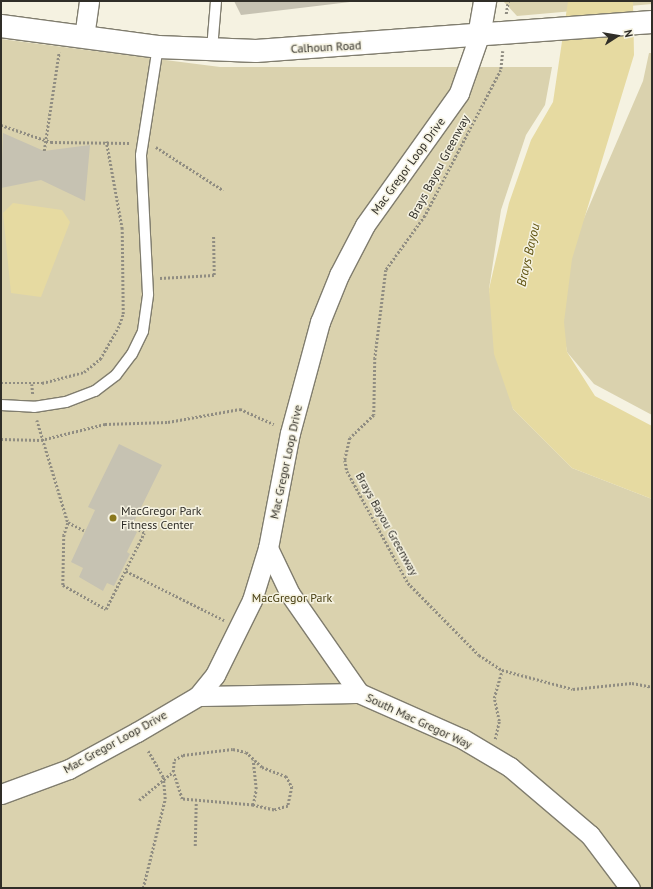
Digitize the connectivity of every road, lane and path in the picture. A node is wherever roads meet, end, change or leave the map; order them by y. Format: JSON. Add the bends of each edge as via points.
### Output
{"nodes":[{"id":1,"x":89,"y":1,"type":"edge"},
{"id":2,"x":216,"y":1,"type":"edge"},
{"id":3,"x":485,"y":1,"type":"edge"},
{"id":4,"x":508,"y":1,"type":"edge"},
{"id":5,"x":506,"y":14,"type":"dead end"},
{"id":6,"x":652,"y":22,"type":"edge"},
{"id":7,"x":1,"y":26,"type":"edge"},
{"id":8,"x":62,"y":34,"type":"junction"},
{"id":9,"x":479,"y":36,"type":"junction"},
{"id":10,"x":84,"y":37,"type":"junction"},
{"id":11,"x":508,"y":41,"type":"junction"},
{"id":12,"x":158,"y":47,"type":"junction"},
{"id":13,"x":212,"y":49,"type":"junction"},
{"id":14,"x":1,"y":125,"type":"edge"},
{"id":15,"x":45,"y":140,"type":"junction"},
{"id":16,"x":106,"y":141,"type":"junction"},
{"id":17,"x":143,"y":143,"type":"junction"},
{"id":18,"x":44,"y":151,"type":"dead end"},
{"id":19,"x":223,"y":190,"type":"dead end"},
{"id":20,"x":213,"y":236,"type":"dead end"},
{"id":21,"x":147,"y":279,"type":"junction"},
{"id":22,"x":1,"y":383,"type":"edge"},
{"id":23,"x":32,"y":384,"type":"junction"},
{"id":24,"x":1,"y":405,"type":"edge"},
{"id":25,"x":34,"y":407,"type":"junction"},
{"id":26,"x":290,"y":433,"type":"junction"},
{"id":27,"x":1,"y":439,"type":"edge"},
{"id":28,"x":41,"y":440,"type":"junction"},
{"id":29,"x":68,"y":523,"type":"junction"},
{"id":30,"x":132,"y":526,"type":"dead end"},
{"id":31,"x":84,"y":531,"type":"dead end"},
{"id":32,"x":268,"y":548,"type":"junction"},
{"id":33,"x":126,"y":572,"type":"junction"},
{"id":34,"x":240,"y":628,"type":"junction"},
{"id":35,"x":502,"y":670,"type":"junction"},
{"id":36,"x":651,"y":686,"type":"edge"},
{"id":37,"x":359,"y":693,"type":"junction"},
{"id":38,"x":198,"y":696,"type":"junction"},
{"id":39,"x":148,"y":751,"type":"dead end"},
{"id":40,"x":487,"y":753,"type":"junction"},
{"id":41,"x":252,"y":758,"type":"junction"},
{"id":42,"x":173,"y":772,"type":"junction"},
{"id":43,"x":163,"y":777,"type":"junction"},
{"id":44,"x":1,"y":794,"type":"edge"},
{"id":45,"x":140,"y":800,"type":"dead end"},
{"id":46,"x":196,"y":802,"type":"junction"},
{"id":47,"x":253,"y":805,"type":"junction"},
{"id":48,"x":196,"y":846,"type":"dead end"},
{"id":49,"x":626,"y":885,"type":"edge"},
{"id":50,"x":143,"y":888,"type":"edge"}],
"edges":[{"from":1,"to":10,"type":"street"},
{"from":2,"to":13,"type":"lane"},
{"from":3,"to":9,"type":"street"},
{"from":4,"to":5,"type":"path"},
{"from":6,"to":11,"type":"street","name":"Calhoun Road"},
{"from":7,"to":8,"type":"street","name":"Calhoun Road"},
{"from":8,"to":10,"type":"street","name":"Calhoun Road"},
{"from":8,"to":15,"type":"path"},
{"from":9,"to":11,"type":"street","name":"Calhoun Road"},
{"from":9,"to":13,"type":"street","name":"Calhoun Road","via":[[264,50]]},
{"from":9,"to":26,"type":"street","name":"Mac Gregor Loop Drive","via":[[459,93],[365,225],[336,282],[320,322]]},
{"from":10,"to":12,"type":"street","name":"Calhoun Road"},
{"from":11,"to":35,"type":"path","name":"Brays Bayou Greenway","via":[[501,70],[425,216],[386,270],[375,358],[374,415],[356,429],[345,460],[347,471],[408,583],[479,655]]},
{"from":12,"to":13,"type":"street","name":"Calhoun Road"},
{"from":12,"to":17,"type":"lane"},
{"from":14,"to":15,"type":"path"},
{"from":15,"to":16,"type":"path"},
{"from":15,"to":18,"type":"path"},
{"from":16,"to":17,"type":"path"},
{"from":16,"to":23,"type":"path","via":[[122,229],[124,314],[110,346],[84,372],[67,379]]},
{"from":17,"to":19,"type":"path","via":[[159,148]]},
{"from":17,"to":21,"type":"lane"},
{"from":20,"to":21,"type":"path","via":[[214,275]]},
{"from":21,"to":25,"type":"lane","via":[[143,330],[132,354],[116,375],[95,391],[66,402]]},
{"from":22,"to":23,"type":"path"},
{"from":23,"to":25,"type":"path"},
{"from":24,"to":25,"type":"lane"},
{"from":25,"to":28,"type":"path"},
{"from":26,"to":28,"type":"path","via":[[253,412],[240,409],[168,422],[105,424]]},
{"from":26,"to":32,"type":"street","name":"Mac Gregor Loop Drive"},
{"from":27,"to":28,"type":"path"},
{"from":28,"to":29,"type":"path"},
{"from":29,"to":31,"type":"path"},
{"from":29,"to":33,"type":"path","via":[[64,535],[63,585],[106,609]]},
{"from":30,"to":33,"type":"path","via":[[144,533]]},
{"from":32,"to":34,"type":"street","name":"Mac Gregor Loop Drive"},
{"from":32,"to":37,"type":"street","name":"South Mac Gregor Way","via":[[290,594]]},
{"from":33,"to":34,"type":"path"},
{"from":34,"to":38,"type":"street","name":"Mac Gregor Loop Drive","via":[[215,674]]},
{"from":35,"to":36,"type":"path","name":"Brays Bayou Greenway","via":[[573,689],[632,683]]},
{"from":35,"to":40,"type":"path","via":[[494,698],[499,728]]},
{"from":37,"to":38,"type":"street"},
{"from":37,"to":40,"type":"street","name":"South Mac Gregor Way","via":[[439,727]]},
{"from":38,"to":44,"type":"street","name":"Mac Gregor Loop Drive","via":[[69,769]]},
{"from":39,"to":43,"type":"path"},
{"from":40,"to":49,"type":"street","name":"South Mac Gregor Way","via":[[553,801],[590,835]]},
{"from":41,"to":42,"type":"path","via":[[246,752],[233,749],[183,754],[174,760]]},
{"from":41,"to":47,"type":"path","via":[[256,789]]},
{"from":41,"to":47,"type":"path","via":[[262,767],[286,776],[292,788],[288,806],[281,810]]},
{"from":42,"to":43,"type":"path"},
{"from":42,"to":46,"type":"path","via":[[177,793],[182,799]]},
{"from":43,"to":45,"type":"path"},
{"from":43,"to":50,"type":"path","via":[[165,799]]},
{"from":46,"to":47,"type":"path"},
{"from":46,"to":48,"type":"path"}]}
